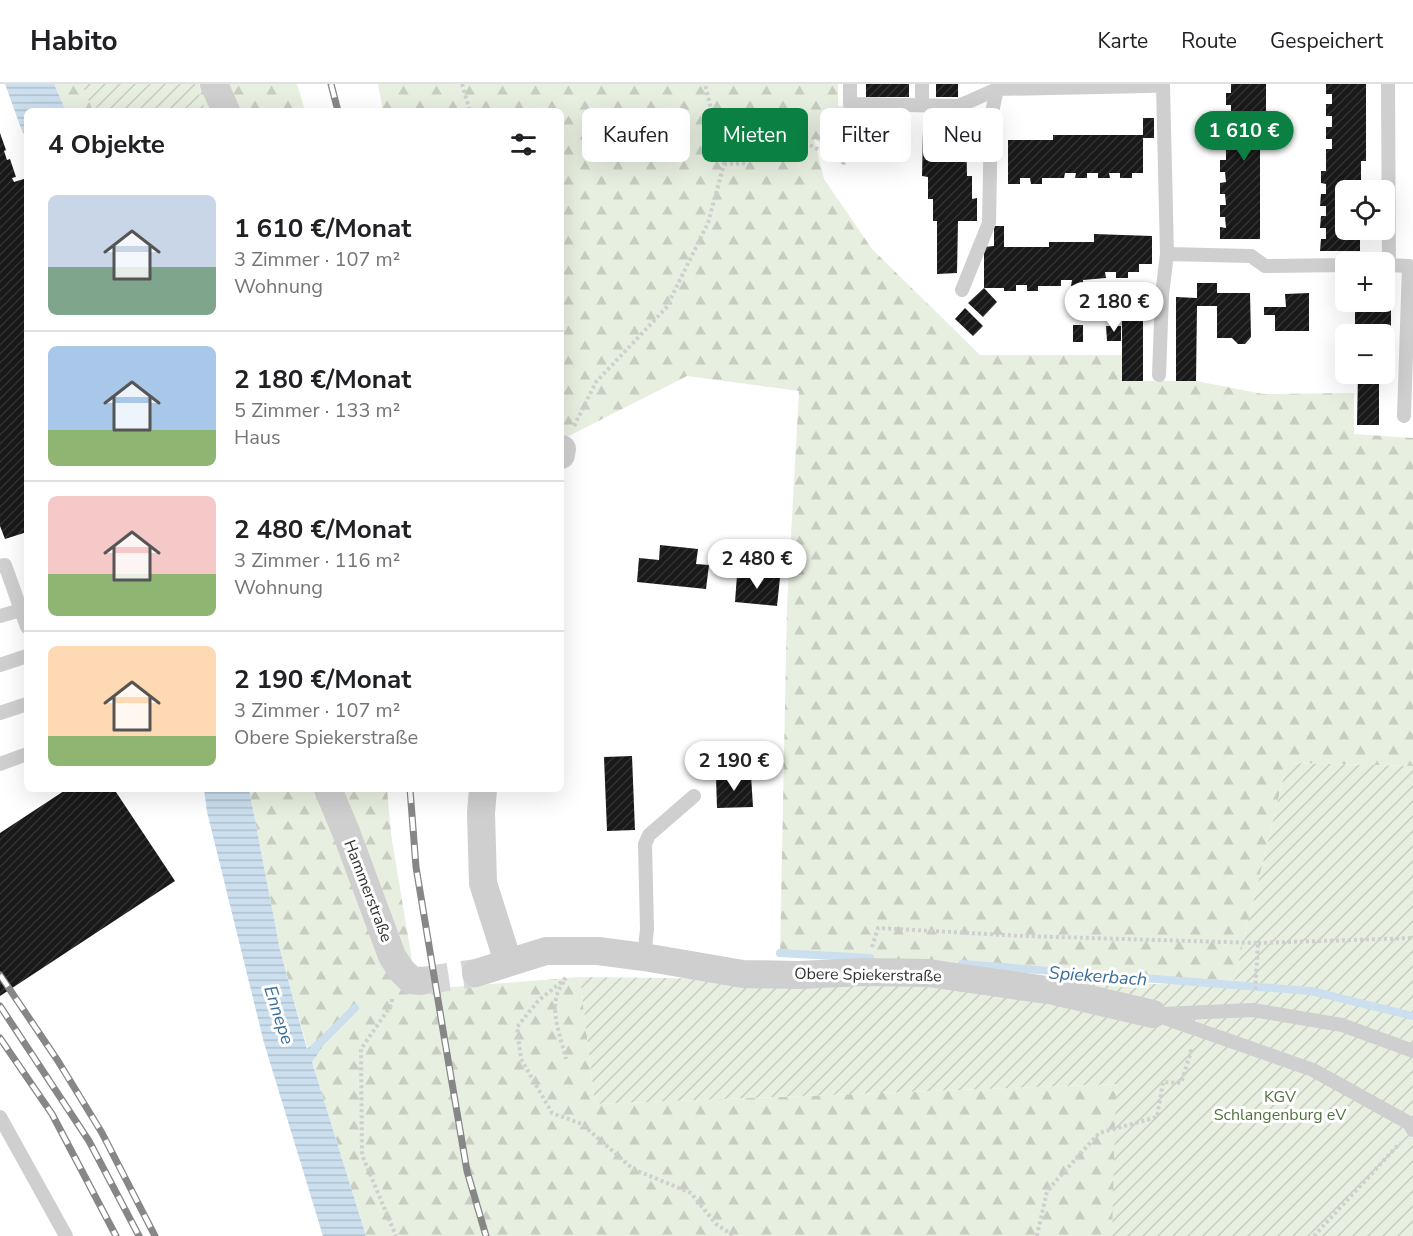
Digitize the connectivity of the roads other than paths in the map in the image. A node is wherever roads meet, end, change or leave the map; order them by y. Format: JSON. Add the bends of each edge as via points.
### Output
{"nodes":[{"id":1,"x":214,"y":84,"type":"edge"},
{"id":2,"x":850,"y":84,"type":"edge"},
{"id":3,"x":922,"y":84,"type":"edge"},
{"id":4,"x":1388,"y":84,"type":"edge"},
{"id":5,"x":1149,"y":85,"type":"edge"},
{"id":6,"x":997,"y":90,"type":"junction"},
{"id":7,"x":922,"y":105,"type":"junction"},
{"id":8,"x":225,"y":108,"type":"edge"},
{"id":9,"x":1387,"y":252,"type":"edge"},
{"id":10,"x":1167,"y":255,"type":"junction"},
{"id":11,"x":1335,"y":265,"type":"edge"},
{"id":12,"x":1395,"y":265,"type":"edge"},
{"id":13,"x":962,"y":290,"type":"dead end"},
{"id":14,"x":1411,"y":322,"type":"edge"},
{"id":15,"x":1159,"y":375,"type":"dead end"},
{"id":16,"x":1404,"y":416,"type":"dead end"},
{"id":17,"x":0,"y":566,"type":"edge"},
{"id":18,"x":21,"y":610,"type":"junction"},
{"id":19,"x":0,"y":616,"type":"edge"},
{"id":20,"x":24,"y":618,"type":"edge"},
{"id":21,"x":24,"y":657,"type":"edge"},
{"id":22,"x":0,"y":665,"type":"edge"},
{"id":23,"x":24,"y":705,"type":"edge"},
{"id":24,"x":0,"y":713,"type":"edge"},
{"id":25,"x":24,"y":755,"type":"edge"},
{"id":26,"x":0,"y":764,"type":"edge"},
{"id":27,"x":329,"y":792,"type":"edge"},
{"id":28,"x":483,"y":792,"type":"edge"},
{"id":29,"x":693,"y":796,"type":"dead end"},
{"id":30,"x":644,"y":957,"type":"junction"},
{"id":31,"x":508,"y":962,"type":"junction"},
{"id":32,"x":476,"y":973,"type":"tunnel mouth"},
{"id":33,"x":422,"y":981,"type":"tunnel mouth"},
{"id":34,"x":1153,"y":1014,"type":"junction"},
{"id":35,"x":1413,"y":1051,"type":"edge"},
{"id":36,"x":0,"y":1117,"type":"edge"},
{"id":37,"x":1413,"y":1130,"type":"edge"},
{"id":38,"x":66,"y":1236,"type":"edge"}],
"edges":[{"from":1,"to":8,"type":"street"},
{"from":2,"to":7,"type":"lane","via":[[850,104]]},
{"from":3,"to":7,"type":"lane"},
{"from":4,"to":9,"type":"lane"},
{"from":5,"to":6,"type":"lane"},
{"from":5,"to":10,"type":"lane","via":[[1163,85]]},
{"from":6,"to":7,"type":"lane","via":[[959,106]]},
{"from":6,"to":13,"type":"lane","via":[[991,117],[989,223]]},
{"from":10,"to":11,"type":"lane","via":[[1251,256],[1265,266]]},
{"from":10,"to":15,"type":"lane"},
{"from":12,"to":14,"type":"lane","via":[[1409,266]]},
{"from":14,"to":16,"type":"lane"},
{"from":17,"to":18,"type":"lane","via":[[5,565]]},
{"from":18,"to":19,"type":"lane"},
{"from":18,"to":20,"type":"lane"},
{"from":21,"to":22,"type":"lane"},
{"from":23,"to":24,"type":"lane"},
{"from":25,"to":26,"type":"lane"},
{"from":27,"to":33,"type":"street","name":"Hammerstraße","via":[[392,956],[411,980]]},
{"from":28,"to":31,"type":"street","via":[[483,883]]},
{"from":29,"to":30,"type":"lane","via":[[645,844]]},
{"from":30,"to":31,"type":"street","name":"Obere Spiekerstraße","via":[[598,951],[546,951]]},
{"from":30,"to":34,"type":"street","name":"Obere Spiekerstraße","via":[[743,974],[928,973],[1054,991]]},
{"from":31,"to":32,"type":"street"},
{"from":34,"to":35,"type":"lane","via":[[1253,1010],[1342,1025]]},
{"from":34,"to":37,"type":"lane","name":"Obere Spiekerstraße","via":[[1313,1070],[1409,1123]]},
{"from":36,"to":38,"type":"lane"}]}
